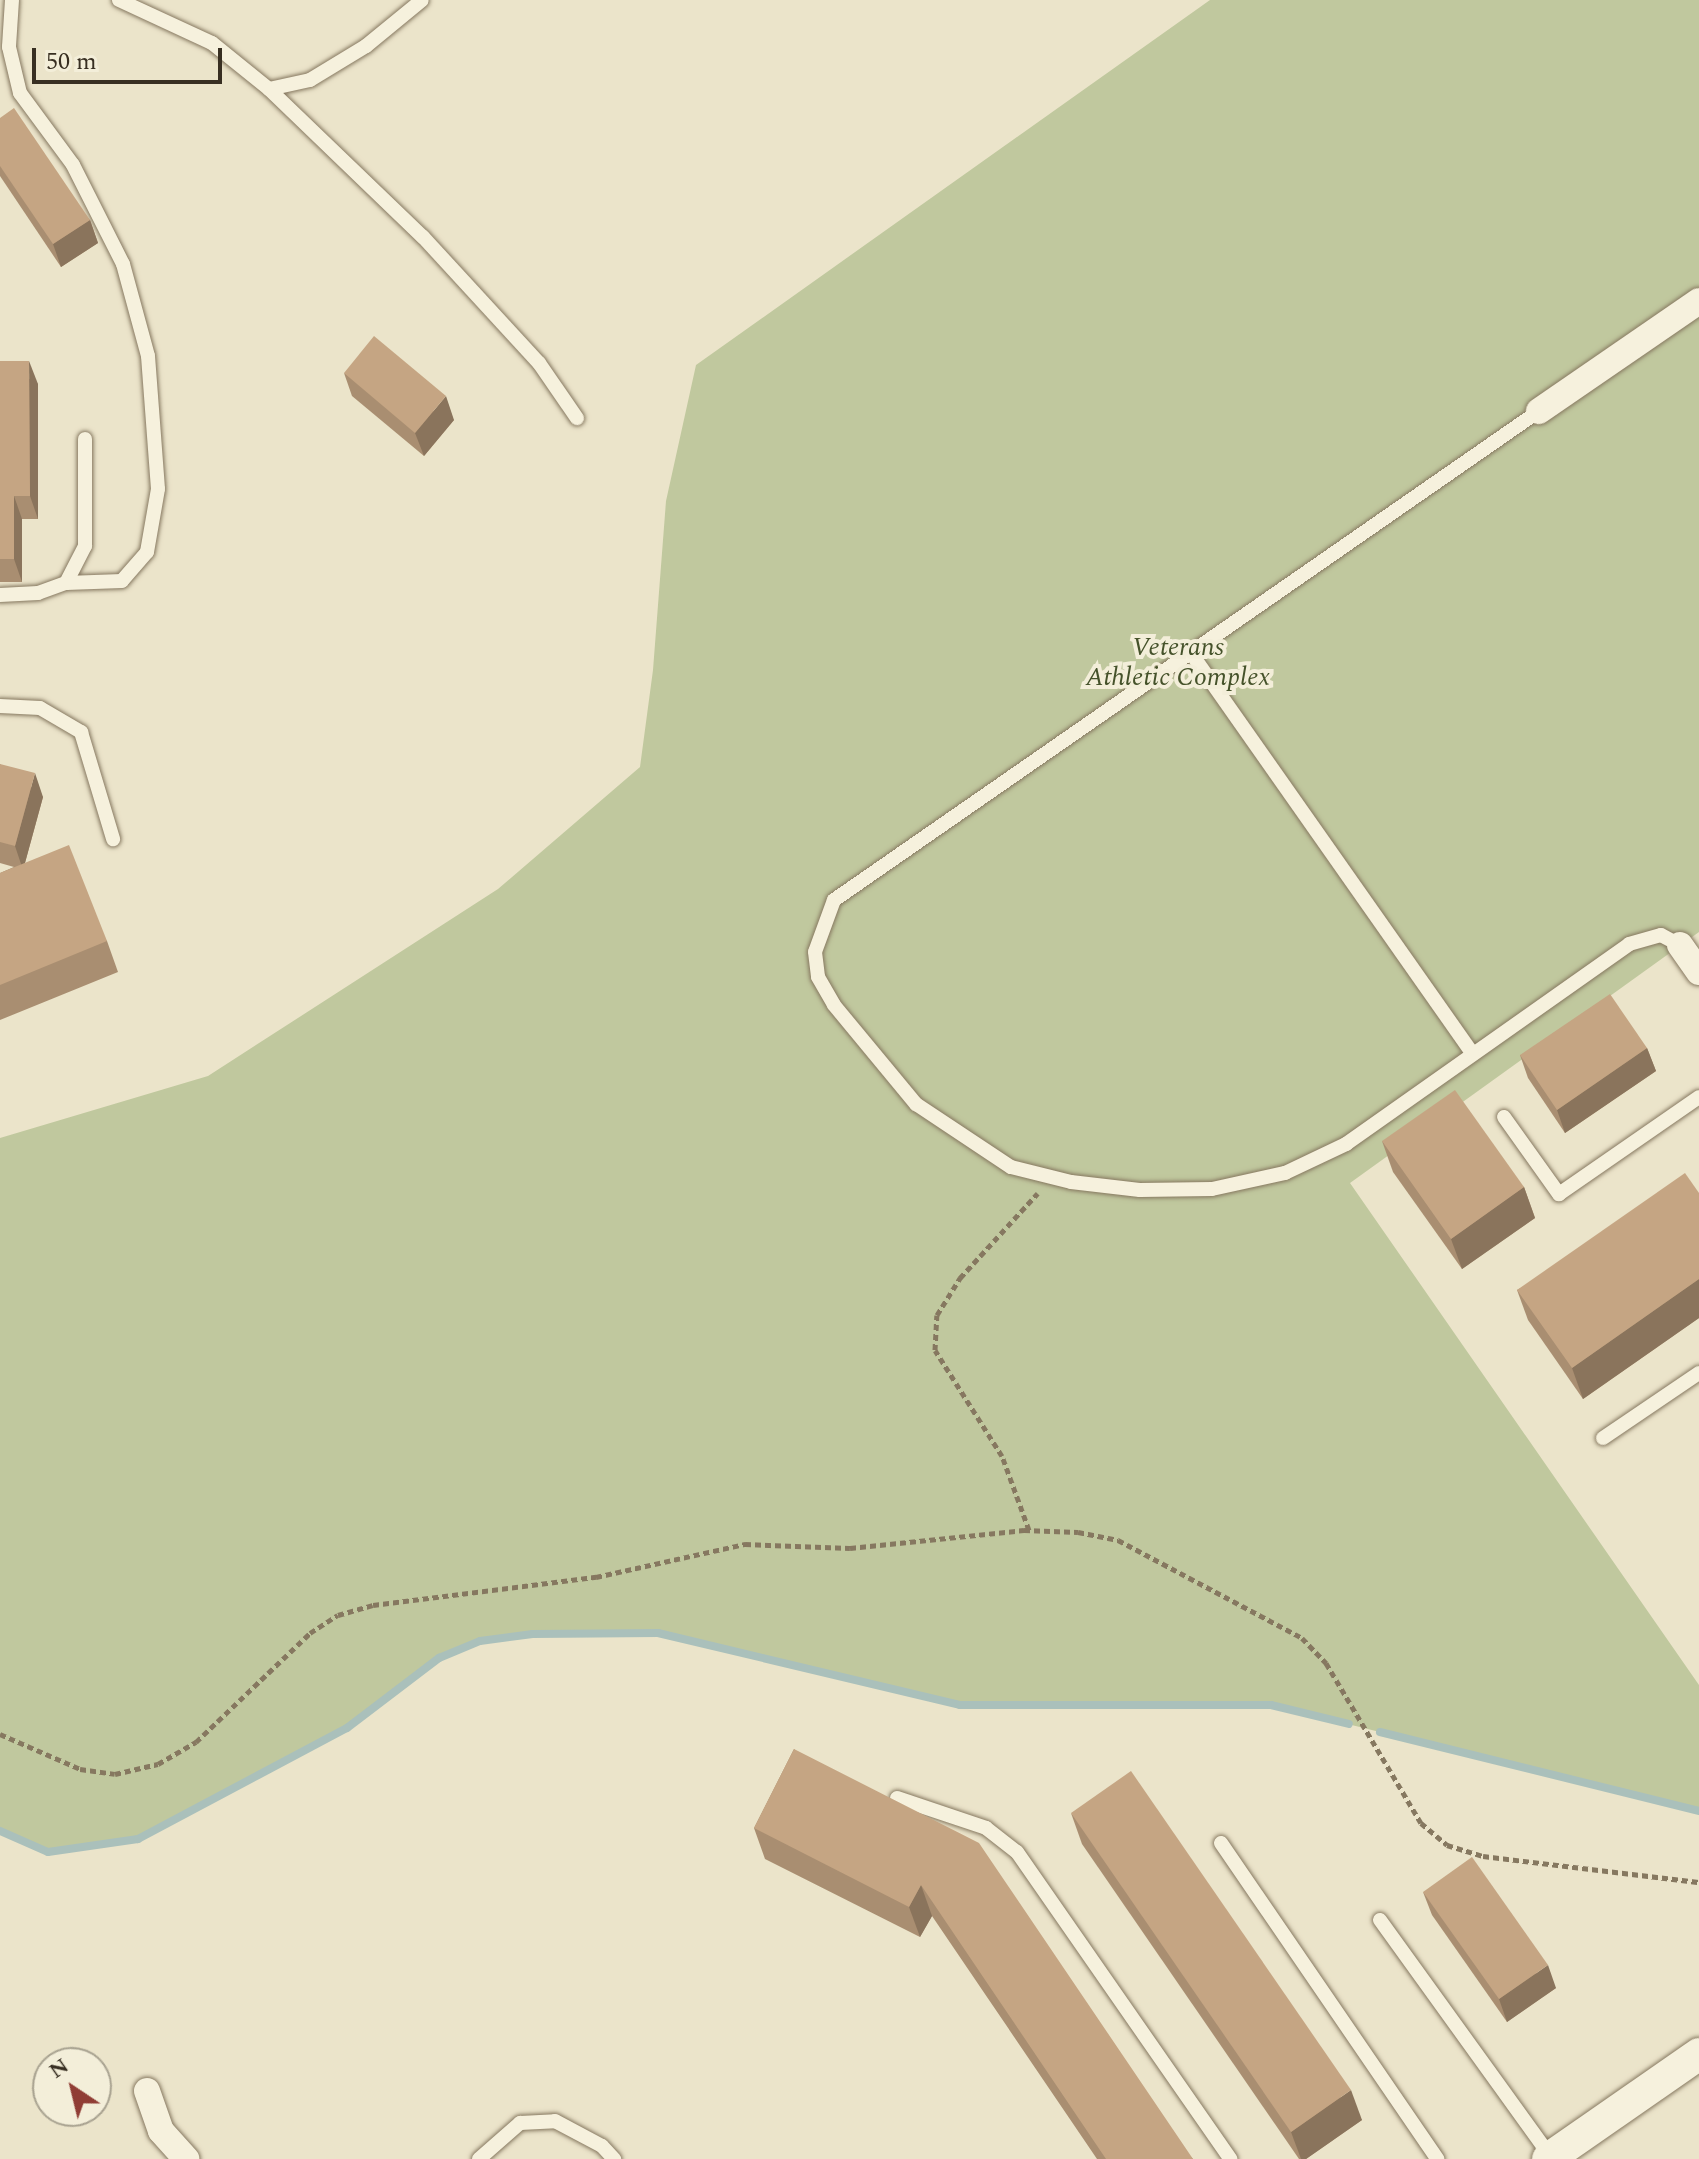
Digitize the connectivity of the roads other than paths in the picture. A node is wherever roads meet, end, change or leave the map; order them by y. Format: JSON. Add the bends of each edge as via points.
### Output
{"nodes":[{"id":1,"x":12,"y":0,"type":"edge"},
{"id":2,"x":119,"y":0,"type":"edge"},
{"id":3,"x":422,"y":0,"type":"edge"},
{"id":4,"x":403,"y":5,"type":"edge"},
{"id":5,"x":269,"y":89,"type":"junction"},
{"id":6,"x":1699,"y":301,"type":"edge"},
{"id":7,"x":1539,"y":411,"type":"joint"},
{"id":8,"x":577,"y":418,"type":"dead end"},
{"id":9,"x":85,"y":439,"type":"dead end"},
{"id":10,"x":66,"y":583,"type":"junction"},
{"id":11,"x":0,"y":595,"type":"edge"},
{"id":12,"x":1191,"y":653,"type":"junction"},
{"id":13,"x":0,"y":706,"type":"edge"},
{"id":14,"x":113,"y":839,"type":"dead end"},
{"id":15,"x":1680,"y":945,"type":"joint"},
{"id":16,"x":1699,"y":972,"type":"edge"},
{"id":17,"x":1473,"y":1054,"type":"junction"},
{"id":18,"x":1699,"y":1097,"type":"edge"},
{"id":19,"x":1504,"y":1117,"type":"dead end"},
{"id":20,"x":1699,"y":1373,"type":"edge"},
{"id":21,"x":1603,"y":1438,"type":"dead end"},
{"id":22,"x":897,"y":1798,"type":"edge"},
{"id":23,"x":1221,"y":1843,"type":"dead end"},
{"id":24,"x":1380,"y":1920,"type":"dead end"},
{"id":25,"x":1699,"y":2054,"type":"edge"},
{"id":26,"x":147,"y":2091,"type":"dead end"},
{"id":27,"x":174,"y":2154,"type":"edge"},
{"id":28,"x":1550,"y":2158,"type":"edge"},
{"id":29,"x":479,"y":2159,"type":"edge"},
{"id":30,"x":614,"y":2159,"type":"edge"},
{"id":31,"x":1230,"y":2159,"type":"edge"},
{"id":32,"x":1437,"y":2159,"type":"edge"}],
"edges":[{"from":1,"to":10,"type":"lane","via":[[9,47],[20,93],[73,165],[123,264],[148,356],[158,489],[147,552],[122,581]]},
{"from":2,"to":5,"type":"lane","via":[[212,43]]},
{"from":3,"to":4,"type":"lane"},
{"from":4,"to":5,"type":"lane","via":[[366,46],[310,80]]},
{"from":5,"to":8,"type":"lane","via":[[423,237],[539,363]]},
{"from":6,"to":7,"type":"street"},
{"from":7,"to":12,"type":"lane"},
{"from":9,"to":10,"type":"lane","via":[[85,546]]},
{"from":10,"to":11,"type":"lane","via":[[38,593]]},
{"from":12,"to":17,"type":"lane"},
{"from":12,"to":17,"type":"lane","via":[[834,900],[815,952],[818,977],[834,1005],[916,1104],[1011,1167],[1140,1190],[1212,1189],[1285,1173],[1346,1144]]},
{"from":13,"to":14,"type":"lane","via":[[40,708],[81,732]]},
{"from":15,"to":16,"type":"street"},
{"from":15,"to":17,"type":"lane","via":[[1661,935],[1629,944]]},
{"from":18,"to":19,"type":"lane","via":[[1559,1194]]},
{"from":20,"to":21,"type":"lane"},
{"from":22,"to":31,"type":"lane","via":[[986,1828],[1017,1852]]},
{"from":23,"to":32,"type":"lane"},
{"from":24,"to":28,"type":"lane"},
{"from":25,"to":28,"type":"street"},
{"from":26,"to":27,"type":"street"},
{"from":29,"to":30,"type":"lane","via":[[520,2123],[555,2121],[602,2146]]}]}
